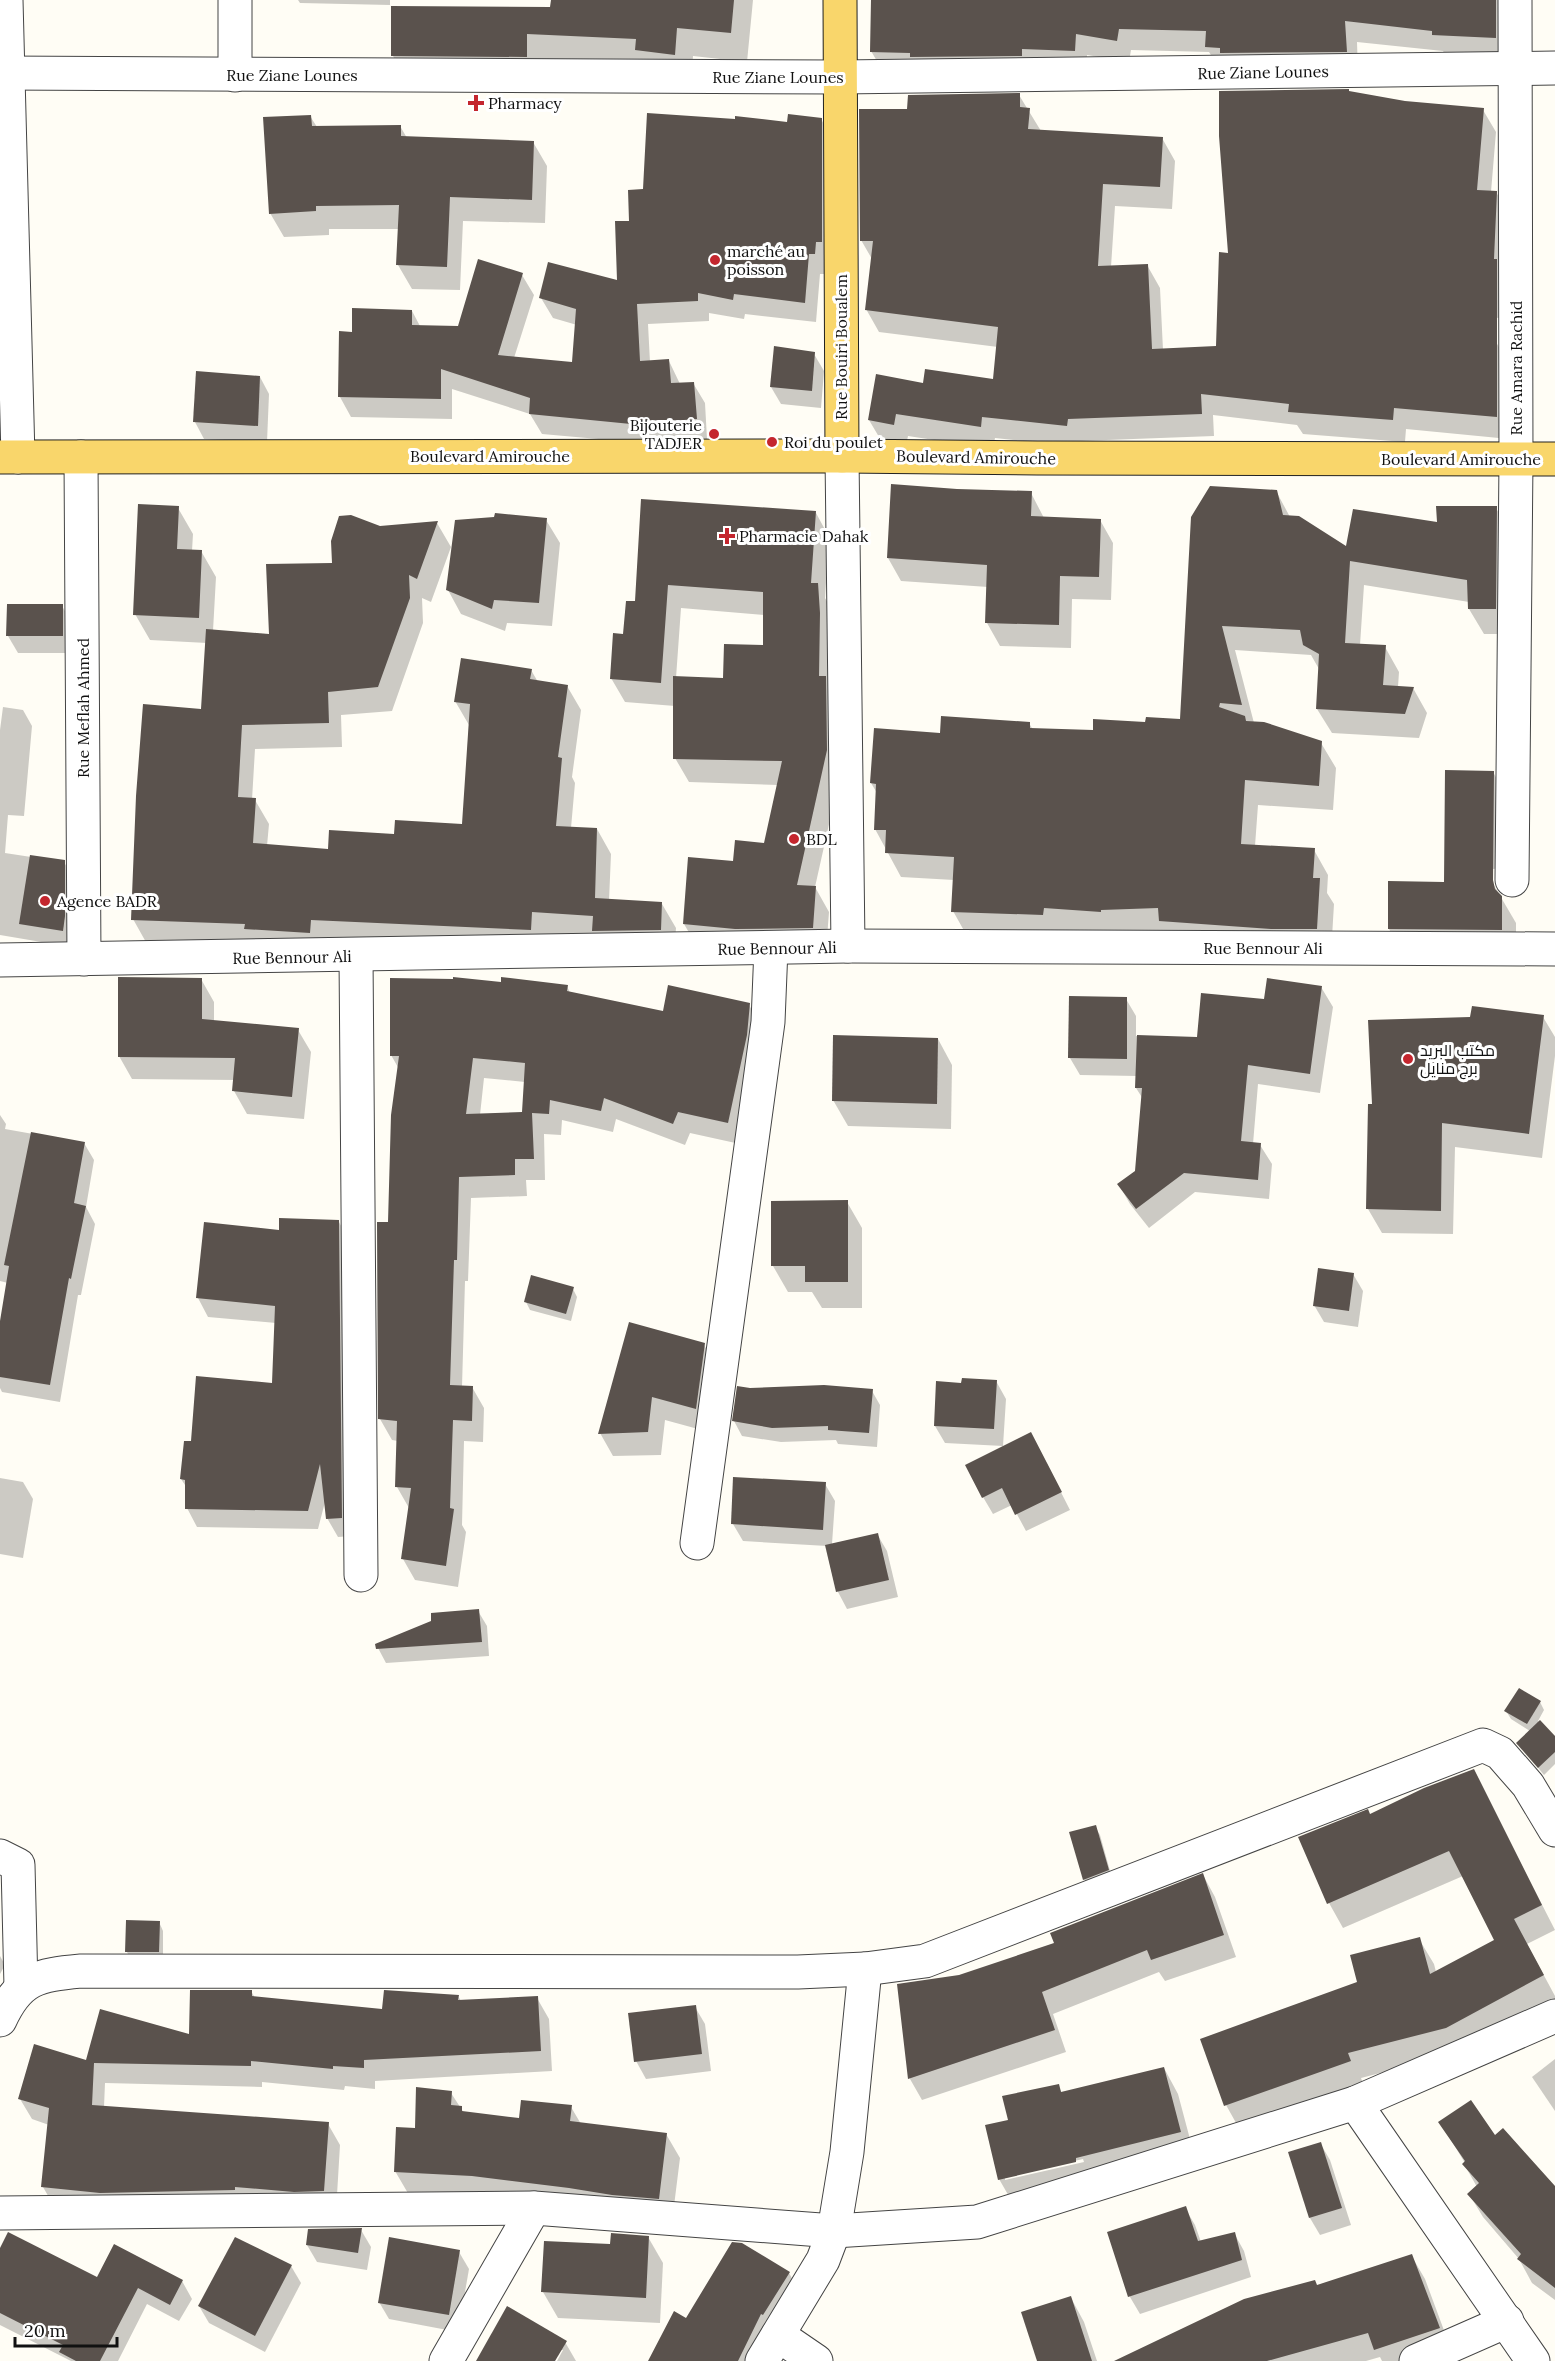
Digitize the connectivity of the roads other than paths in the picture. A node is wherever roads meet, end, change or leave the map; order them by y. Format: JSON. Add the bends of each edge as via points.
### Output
{"nodes":[{"id":1,"x":6,"y":0,"type":"edge"},
{"id":2,"x":235,"y":0,"type":"edge"},
{"id":3,"x":840,"y":0,"type":"edge"},
{"id":4,"x":1515,"y":0,"type":"edge"},
{"id":5,"x":1515,"y":69,"type":"junction"},
{"id":6,"x":1555,"y":69,"type":"edge"},
{"id":7,"x":4,"y":73,"type":"edge"},
{"id":8,"x":235,"y":75,"type":"junction"},
{"id":9,"x":840,"y":77,"type":"junction"},
{"id":10,"x":842,"y":456,"type":"junction"},
{"id":11,"x":9,"y":457,"type":"edge"},
{"id":12,"x":81,"y":457,"type":"junction"},
{"id":13,"x":1555,"y":459,"type":"edge"},
{"id":14,"x":1516,"y":460,"type":"junction"},
{"id":15,"x":1512,"y":880,"type":"dead end"},
{"id":16,"x":848,"y":946,"type":"junction"},
{"id":17,"x":771,"y":948,"type":"junction"},
{"id":18,"x":1555,"y":949,"type":"edge"},
{"id":19,"x":356,"y":956,"type":"junction"},
{"id":20,"x":84,"y":959,"type":"junction"},
{"id":21,"x":0,"y":960,"type":"edge"},
{"id":22,"x":697,"y":1543,"type":"dead end"},
{"id":23,"x":362,"y":1575,"type":"dead end"},
{"id":24,"x":1555,"y":1830,"type":"edge"},
{"id":25,"x":0,"y":1856,"type":"edge"},
{"id":26,"x":864,"y":1969,"type":"junction"},
{"id":27,"x":21,"y":1987,"type":"junction"},
{"id":28,"x":1555,"y":2016,"type":"edge"},
{"id":29,"x":0,"y":2020,"type":"edge"},
{"id":30,"x":1355,"y":2103,"type":"junction"},
{"id":31,"x":534,"y":2208,"type":"junction"},
{"id":32,"x":0,"y":2213,"type":"edge"},
{"id":33,"x":834,"y":2231,"type":"junction"},
{"id":34,"x":1507,"y":2321,"type":"junction"},
{"id":35,"x":770,"y":2348,"type":"edge"},
{"id":36,"x":446,"y":2361,"type":"edge"},
{"id":37,"x":816,"y":2361,"type":"edge"},
{"id":38,"x":1416,"y":2361,"type":"edge"},
{"id":39,"x":1533,"y":2361,"type":"edge"}],
"edges":[{"from":1,"to":7,"type":"street"},
{"from":2,"to":8,"type":"street"},
{"from":3,"to":9,"type":"main road","name":"Rue Bouiri Boualem"},
{"from":4,"to":5,"type":"street","name":"Rue Amara Rachid"},
{"from":5,"to":6,"type":"street","name":"Rue Ziane Lounes"},
{"from":5,"to":9,"type":"street","name":"Rue Ziane Lounes"},
{"from":5,"to":14,"type":"street","name":"Rue Amara Rachid"},
{"from":7,"to":8,"type":"street","name":"Rue Ziane Lounes"},
{"from":7,"to":11,"type":"street"},
{"from":8,"to":9,"type":"street","name":"Rue Ziane Lounes"},
{"from":9,"to":10,"type":"main road","name":"Rue Bouiri Boualem"},
{"from":10,"to":12,"type":"main road","name":"Boulevard Amirouche"},
{"from":10,"to":14,"type":"main road","name":"Boulevard Amirouche"},
{"from":10,"to":16,"type":"street","name":"Rue Bouiri Boualem"},
{"from":11,"to":12,"type":"main road","name":"Boulevard Amirouche"},
{"from":12,"to":20,"type":"street","name":"Rue Meflah Ahmed"},
{"from":13,"to":14,"type":"main road","name":"Boulevard Amirouche"},
{"from":14,"to":15,"type":"street","name":"Rue Amara Rachid"},
{"from":16,"to":17,"type":"street","name":"Rue Bennour Ali"},
{"from":16,"to":18,"type":"street","name":"Rue Bennour Ali"},
{"from":17,"to":19,"type":"street","name":"Rue Bennour Ali"},
{"from":17,"to":22,"type":"street","via":[[768,1023]]},
{"from":19,"to":20,"type":"street","name":"Rue Bennour Ali"},
{"from":19,"to":23,"type":"street"},
{"from":20,"to":21,"type":"street","name":"Rue Bennour Ali"},
{"from":24,"to":26,"type":"street","via":[[1528,1785],[1500,1753],[1484,1745],[926,1961]]},
{"from":25,"to":27,"type":"street","via":[[18,1865]]},
{"from":26,"to":27,"type":"street","via":[[81,1971],[45,1975]]},
{"from":26,"to":33,"type":"street","via":[[847,2152]]},
{"from":27,"to":29,"type":"street"},
{"from":28,"to":30,"type":"street"},
{"from":30,"to":33,"type":"street","via":[[977,2222]]},
{"from":30,"to":34,"type":"street"},
{"from":31,"to":32,"type":"street"},
{"from":31,"to":33,"type":"street"},
{"from":31,"to":36,"type":"street"},
{"from":33,"to":35,"type":"street","via":[[823,2260]]},
{"from":34,"to":38,"type":"street"},
{"from":34,"to":39,"type":"street"},
{"from":35,"to":37,"type":"street"}]}
